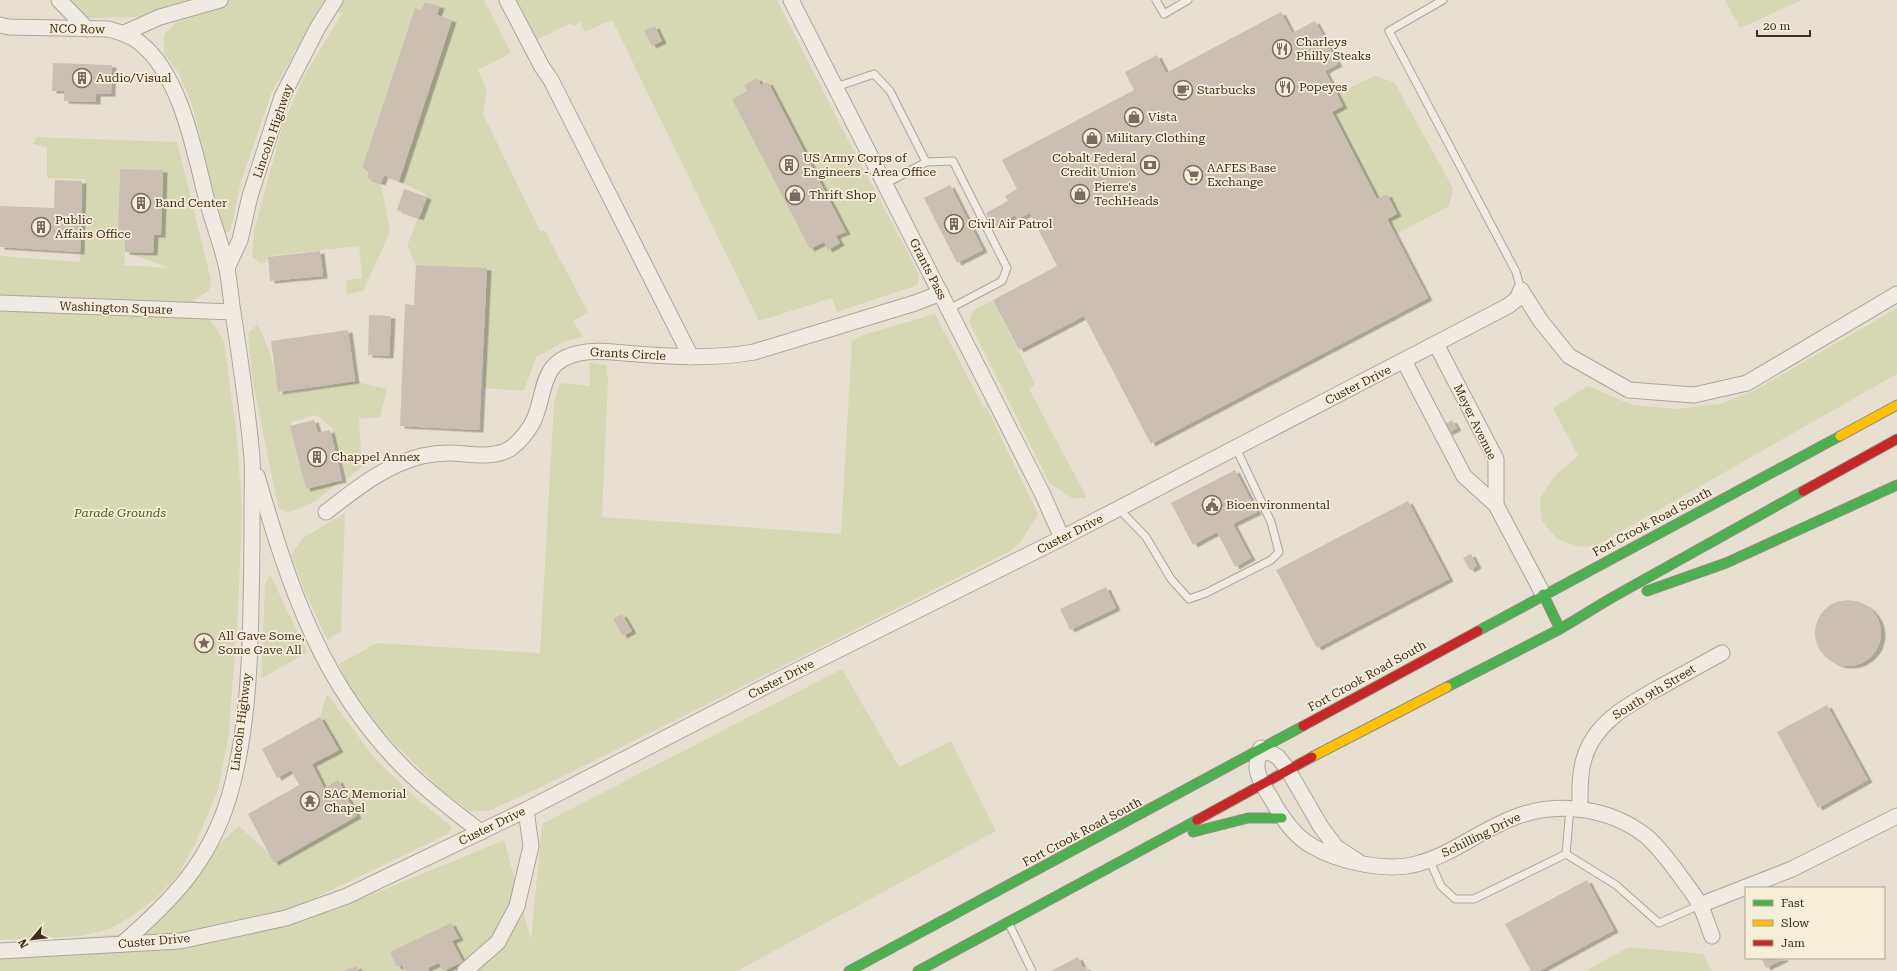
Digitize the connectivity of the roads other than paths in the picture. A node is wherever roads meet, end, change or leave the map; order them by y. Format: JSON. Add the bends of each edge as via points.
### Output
{"nodes":[{"id":1,"x":59,"y":0,"type":"edge"},
{"id":2,"x":220,"y":0,"type":"edge"},
{"id":3,"x":335,"y":0,"type":"edge"},
{"id":4,"x":507,"y":0,"type":"edge"},
{"id":5,"x":792,"y":0,"type":"edge"},
{"id":6,"x":1156,"y":0,"type":"edge"},
{"id":7,"x":1188,"y":0,"type":"edge"},
{"id":8,"x":1444,"y":0,"type":"edge"},
{"id":9,"x":0,"y":25,"type":"edge"},
{"id":10,"x":87,"y":29,"type":"junction"},
{"id":11,"x":124,"y":33,"type":"junction"},
{"id":12,"x":836,"y":87,"type":"junction"},
{"id":13,"x":926,"y":162,"type":"junction"},
{"id":14,"x":885,"y":184,"type":"junction"},
{"id":15,"x":227,"y":268,"type":"junction"},
{"id":16,"x":1521,"y":290,"type":"junction"},
{"id":17,"x":941,"y":292,"type":"junction"},
{"id":18,"x":1897,"y":294,"type":"edge"},
{"id":19,"x":0,"y":303,"type":"edge"},
{"id":20,"x":949,"y":309,"type":"junction"},
{"id":21,"x":233,"y":312,"type":"junction"},
{"id":22,"x":1436,"y":344,"type":"junction"},
{"id":23,"x":692,"y":357,"type":"junction"},
{"id":24,"x":1404,"y":361,"type":"junction"},
{"id":25,"x":1897,"y":405,"type":"edge"},
{"id":26,"x":1863,"y":412,"type":"dead end"},
{"id":27,"x":1897,"y":439,"type":"edge"},
{"id":28,"x":1236,"y":448,"type":"junction"},
{"id":29,"x":252,"y":461,"type":"junction"},
{"id":30,"x":1897,"y":485,"type":"edge"},
{"id":31,"x":1736,"y":491,"type":"junction"},
{"id":32,"x":1496,"y":504,"type":"junction"},
{"id":33,"x":1119,"y":509,"type":"junction"},
{"id":34,"x":326,"y":512,"type":"dead end"},
{"id":35,"x":1062,"y":538,"type":"junction"},
{"id":36,"x":1543,"y":594,"type":"junction"},
{"id":37,"x":1560,"y":629,"type":"junction"},
{"id":38,"x":1722,"y":653,"type":"dead end"},
{"id":39,"x":1261,"y":748,"type":"junction"},
{"id":40,"x":1288,"y":770,"type":"junction"},
{"id":41,"x":1263,"y":784,"type":"junction"},
{"id":42,"x":1575,"y":808,"type":"junction"},
{"id":43,"x":526,"y":810,"type":"junction"},
{"id":44,"x":1897,"y":816,"type":"edge"},
{"id":45,"x":1282,"y":818,"type":"junction"},
{"id":46,"x":481,"y":832,"type":"junction"},
{"id":47,"x":1154,"y":844,"type":"junction"},
{"id":48,"x":1566,"y":854,"type":"junction"},
{"id":49,"x":1429,"y":859,"type":"junction"},
{"id":50,"x":1358,"y":862,"type":"junction"},
{"id":51,"x":1745,"y":887,"type":"edge"},
{"id":52,"x":1746,"y":887,"type":"edge"},
{"id":53,"x":1700,"y":905,"type":"junction"},
{"id":54,"x":1008,"y":922,"type":"junction"},
{"id":55,"x":1712,"y":936,"type":"dead end"},
{"id":56,"x":122,"y":944,"type":"junction"},
{"id":57,"x":0,"y":951,"type":"edge"},
{"id":58,"x":465,"y":971,"type":"edge"},
{"id":59,"x":849,"y":971,"type":"edge"},
{"id":60,"x":918,"y":971,"type":"edge"},
{"id":61,"x":1032,"y":971,"type":"edge"}],
"edges":[{"from":1,"to":10,"type":"street"},
{"from":2,"to":11,"type":"street","via":[[160,17]]},
{"from":3,"to":15,"type":"street","name":"Lincoln Highway","via":[[282,97],[250,196],[240,240]]},
{"from":4,"to":23,"type":"street","via":[[551,80]]},
{"from":5,"to":12,"type":"street","name":"Grants Pass"},
{"from":6,"to":7,"type":"lane","via":[[1164,14]]},
{"from":8,"to":16,"type":"lane","via":[[1390,31],[1516,272]]},
{"from":9,"to":10,"type":"street","name":"NCO Row"},
{"from":10,"to":11,"type":"street","name":"NCO Row","via":[[108,29]]},
{"from":11,"to":15,"type":"street","name":"Lincoln Highway","via":[[140,42],[156,59],[177,94]]},
{"from":12,"to":13,"type":"lane","via":[[874,74],[890,91]]},
{"from":12,"to":14,"type":"street","name":"Grants Pass"},
{"from":13,"to":14,"type":"lane"},
{"from":13,"to":20,"type":"lane","via":[[953,161],[1007,268],[1002,281]]},
{"from":14,"to":17,"type":"street","name":"Grants Pass"},
{"from":15,"to":21,"type":"street","name":"Lincoln Highway"},
{"from":16,"to":18,"type":"street","via":[[1540,320],[1569,356],[1628,390],[1694,396],[1747,384]]},
{"from":16,"to":22,"type":"street","name":"Custer Drive","via":[[1517,299],[1508,306]]},
{"from":17,"to":20,"type":"street","name":"Grants Pass"},
{"from":17,"to":23,"type":"street","name":"Grants Circle","via":[[915,303],[754,352],[732,356]]},
{"from":19,"to":21,"type":"street","name":"Washington Square"},
{"from":20,"to":35,"type":"street","name":"Grants Pass"},
{"from":21,"to":29,"type":"street","name":"Lincoln Highway"},
{"from":22,"to":24,"type":"street","name":"Custer Drive"},
{"from":22,"to":32,"type":"street","name":"Meyer Avenue","via":[[1496,459]]},
{"from":23,"to":34,"type":"street","name":"Grants Circle","via":[[592,352],[568,356],[550,369],[532,423],[511,448],[490,454],[436,454],[409,460],[377,474]]},
{"from":24,"to":28,"type":"street","name":"Custer Drive"},
{"from":24,"to":32,"type":"street","name":"Meyer Avenue","via":[[1464,476]]},
{"from":25,"to":31,"type":"main road","name":"Fort Crook Road South"},
{"from":26,"to":31,"type":"main road"},
{"from":27,"to":37,"type":"main road","via":[[1619,593]]},
{"from":28,"to":33,"type":"street","name":"Custer Drive"},
{"from":28,"to":33,"type":"lane","via":[[1271,522],[1279,552],[1265,563],[1206,594],[1189,599],[1171,579],[1146,537]]},
{"from":29,"to":46,"type":"street","name":"Lincoln Highway","via":[[300,608],[320,654],[342,691],[367,726],[408,772]]},
{"from":29,"to":56,"type":"street","name":"Lincoln Highway","via":[[250,638],[244,718],[237,767],[229,797],[222,819],[189,877],[158,912]]},
{"from":30,"to":37,"type":"main road","via":[[1726,563],[1656,587]]},
{"from":31,"to":36,"type":"main road","name":"Fort Crook Road South"},
{"from":32,"to":36,"type":"street","name":"Meyer Avenue"},
{"from":33,"to":35,"type":"street","name":"Custer Drive"},
{"from":35,"to":43,"type":"street","name":"Custer Drive"},
{"from":36,"to":37,"type":"main road"},
{"from":36,"to":39,"type":"main road","name":"Fort Crook Road South"},
{"from":37,"to":40,"type":"main road"},
{"from":38,"to":42,"type":"street","name":"South 9th Street","via":[[1627,706],[1598,730],[1584,759]]},
{"from":39,"to":40,"type":"street","name":"Schilling Drive","via":[[1278,757]]},
{"from":39,"to":41,"type":"street","name":"Schilling Drive","via":[[1257,768]]},
{"from":39,"to":59,"type":"main road","name":"Fort Crook Road South"},
{"from":40,"to":41,"type":"main road"},
{"from":40,"to":50,"type":"street","name":"Schilling Drive","via":[[1321,827],[1336,847]]},
{"from":41,"to":45,"type":"street","name":"Schilling Drive"},
{"from":41,"to":47,"type":"main road"},
{"from":42,"to":48,"type":"lane"},
{"from":42,"to":49,"type":"street","name":"Schilling Drive","via":[[1539,810],[1518,816]]},
{"from":42,"to":53,"type":"street","name":"Schilling Drive","via":[[1603,814],[1626,823],[1646,836],[1663,853]]},
{"from":43,"to":46,"type":"street","name":"Custer Drive"},
{"from":43,"to":58,"type":"street","via":[[531,846],[517,906],[498,942]]},
{"from":44,"to":52,"type":"street","via":[[1792,869]]},
{"from":45,"to":47,"type":"main road","via":[[1250,816]]},
{"from":45,"to":50,"type":"street","name":"Schilling Drive","via":[[1311,846]]},
{"from":46,"to":56,"type":"street","name":"Custer Drive","via":[[346,896],[286,918],[180,941]]},
{"from":47,"to":54,"type":"main road"},
{"from":48,"to":49,"type":"lane","via":[[1474,899],[1455,899],[1441,886]]},
{"from":48,"to":53,"type":"lane","via":[[1616,885],[1659,923]]},
{"from":49,"to":50,"type":"street","name":"Schilling Drive","via":[[1398,867],[1376,867]]},
{"from":51,"to":53,"type":"street"},
{"from":53,"to":55,"type":"street","name":"Schilling Drive"},
{"from":54,"to":60,"type":"main road"},
{"from":54,"to":61,"type":"lane"},
{"from":56,"to":57,"type":"street","name":"Custer Drive"}]}
